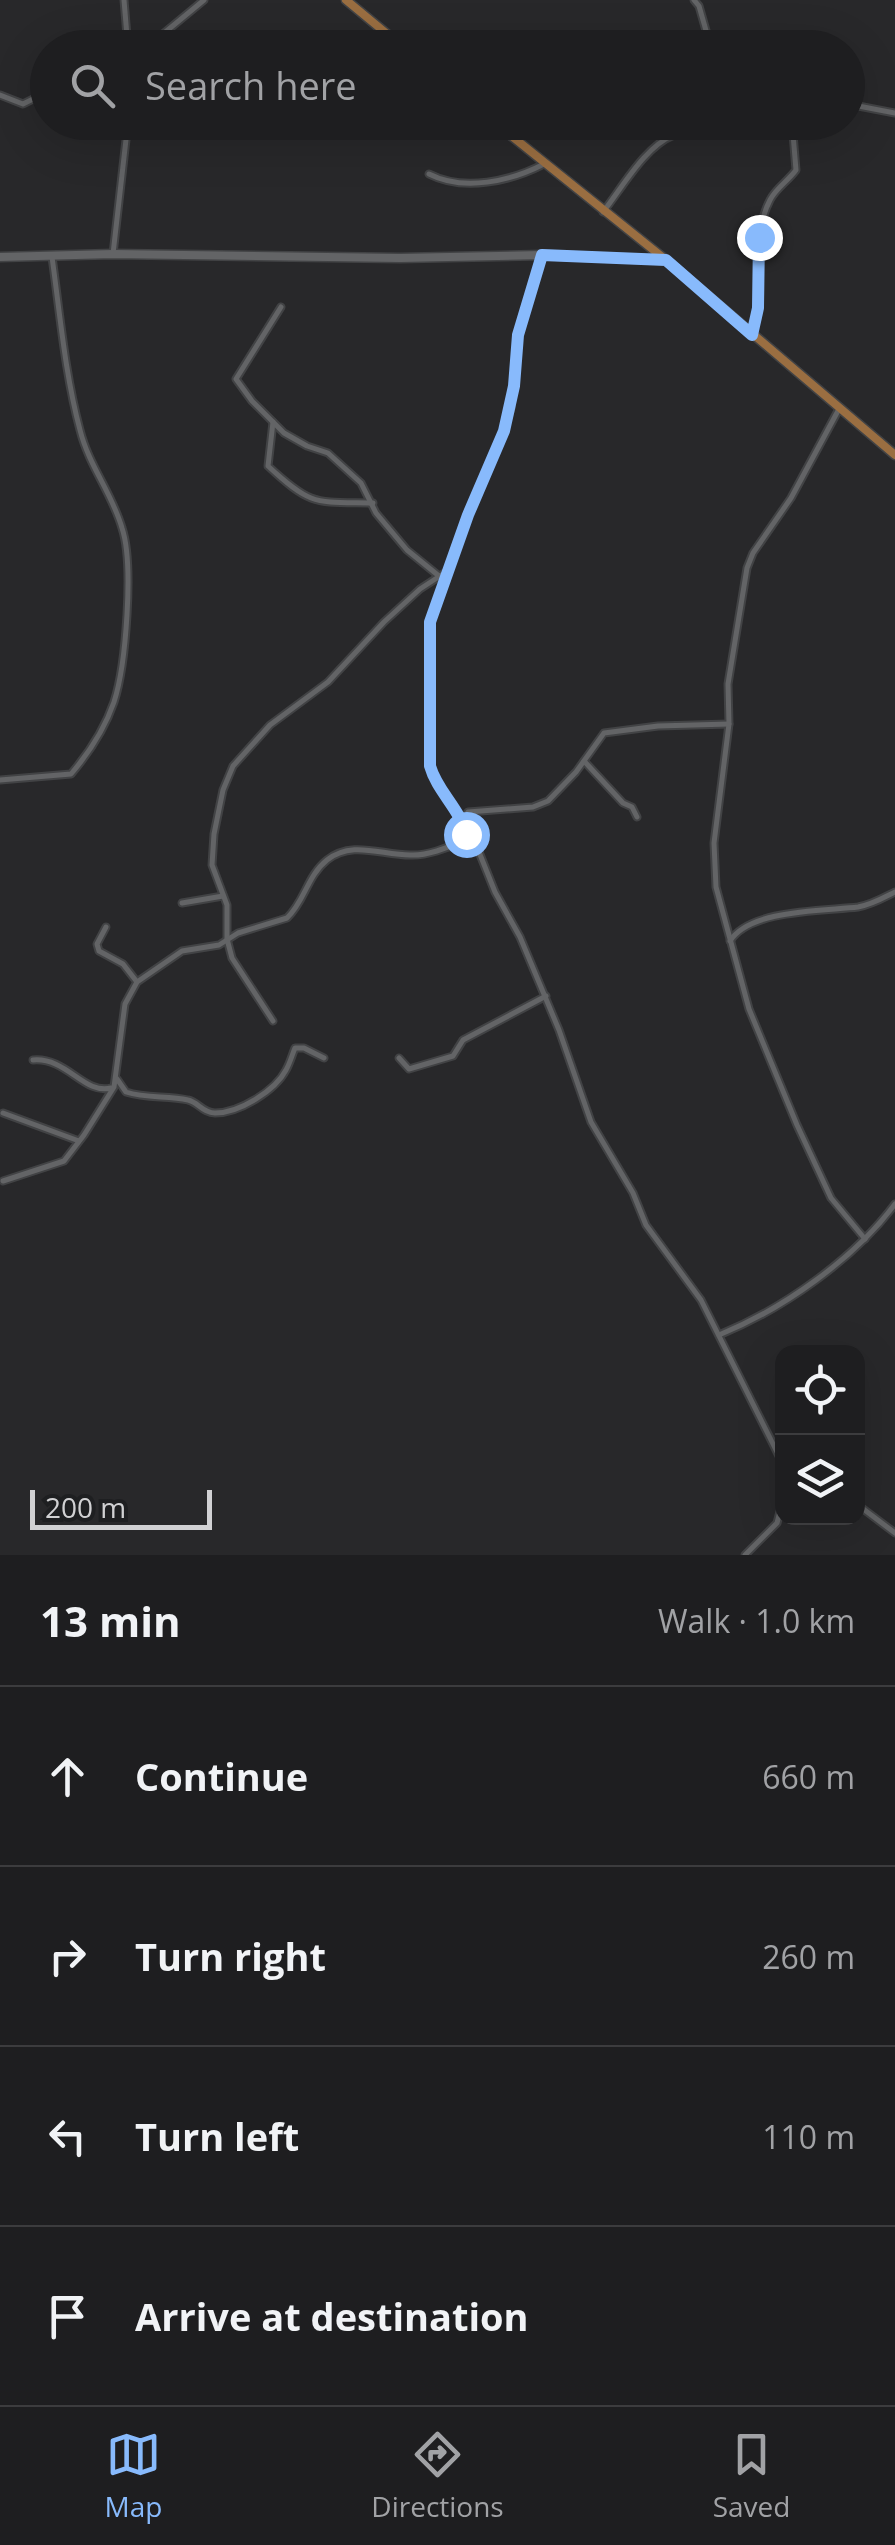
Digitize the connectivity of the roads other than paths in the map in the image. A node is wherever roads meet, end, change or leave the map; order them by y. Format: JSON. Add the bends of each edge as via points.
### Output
{"nodes":[{"id":1,"x":124,"y":0,"type":"edge"},
{"id":2,"x":204,"y":0,"type":"edge"},
{"id":3,"x":346,"y":0,"type":"edge"},
{"id":4,"x":694,"y":0,"type":"edge"},
{"id":5,"x":126,"y":30,"type":"edge"},
{"id":6,"x":168,"y":30,"type":"edge"},
{"id":7,"x":382,"y":30,"type":"edge"},
{"id":8,"x":706,"y":30,"type":"edge"},
{"id":9,"x":0,"y":95,"type":"edge"},
{"id":10,"x":30,"y":100,"type":"edge"},
{"id":11,"x":865,"y":107,"type":"edge"},
{"id":12,"x":895,"y":113,"type":"edge"},
{"id":13,"x":126,"y":140,"type":"edge"},
{"id":14,"x":515,"y":140,"type":"edge"},
{"id":15,"x":665,"y":140,"type":"edge"},
{"id":16,"x":794,"y":140,"type":"edge"},
{"id":17,"x":544,"y":164,"type":"junction"},
{"id":18,"x":429,"y":174,"type":"dead end"},
{"id":19,"x":603,"y":212,"type":"junction"},
{"id":20,"x":113,"y":254,"type":"junction"},
{"id":21,"x":542,"y":255,"type":"junction"},
{"id":22,"x":52,"y":256,"type":"junction"},
{"id":23,"x":0,"y":257,"type":"edge"},
{"id":24,"x":666,"y":260,"type":"junction"},
{"id":25,"x":281,"y":307,"type":"dead end"},
{"id":26,"x":752,"y":335,"type":"junction"},
{"id":27,"x":839,"y":409,"type":"junction"},
{"id":28,"x":273,"y":422,"type":"junction"},
{"id":29,"x":895,"y":455,"type":"edge"},
{"id":30,"x":373,"y":503,"type":"junction"},
{"id":31,"x":448,"y":570,"type":"junction"},
{"id":32,"x":439,"y":576,"type":"junction"},
{"id":33,"x":729,"y":724,"type":"junction"},
{"id":34,"x":584,"y":761,"type":"junction"},
{"id":35,"x":0,"y":780,"type":"edge"},
{"id":36,"x":637,"y":817,"type":"dead end"},
{"id":37,"x":463,"y":824,"type":"junction"},
{"id":38,"x":895,"y":892,"type":"edge"},
{"id":39,"x":223,"y":896,"type":"junction"},
{"id":40,"x":182,"y":903,"type":"dead end"},
{"id":41,"x":106,"y":928,"type":"dead end"},
{"id":42,"x":227,"y":940,"type":"junction"},
{"id":43,"x":730,"y":941,"type":"junction"},
{"id":44,"x":137,"y":982,"type":"junction"},
{"id":45,"x":546,"y":996,"type":"junction"},
{"id":46,"x":273,"y":1021,"type":"dead end"},
{"id":47,"x":324,"y":1058,"type":"dead end"},
{"id":48,"x":399,"y":1058,"type":"dead end"},
{"id":49,"x":34,"y":1060,"type":"dead end"},
{"id":50,"x":117,"y":1076,"type":"junction"},
{"id":51,"x":114,"y":1087,"type":"junction"},
{"id":52,"x":4,"y":1113,"type":"dead end"},
{"id":53,"x":79,"y":1141,"type":"junction"},
{"id":54,"x":3,"y":1181,"type":"dead end"},
{"id":55,"x":895,"y":1204,"type":"edge"},
{"id":56,"x":865,"y":1239,"type":"junction"},
{"id":57,"x":720,"y":1335,"type":"junction"},
{"id":58,"x":775,"y":1448,"type":"edge"},
{"id":59,"x":865,"y":1510,"type":"edge"},
{"id":60,"x":775,"y":1525,"type":"edge"},
{"id":61,"x":895,"y":1533,"type":"edge"},
{"id":62,"x":745,"y":1555,"type":"edge"}],
"edges":[{"from":1,"to":5,"type":"street"},
{"from":2,"to":6,"type":"street"},
{"from":3,"to":7,"type":"main road"},
{"from":4,"to":8,"type":"street"},
{"from":9,"to":10,"type":"street"},
{"from":11,"to":12,"type":"street"},
{"from":13,"to":20,"type":"street"},
{"from":14,"to":17,"type":"main road"},
{"from":15,"to":19,"type":"street"},
{"from":16,"to":26,"type":"street","via":[[796,170],[769,201],[762,226]]},
{"from":17,"to":18,"type":"street","via":[[467,184]]},
{"from":17,"to":19,"type":"main road"},
{"from":19,"to":24,"type":"main road"},
{"from":20,"to":21,"type":"main road"},
{"from":20,"to":22,"type":"main road"},
{"from":21,"to":24,"type":"main road"},
{"from":21,"to":31,"type":"street","via":[[518,335],[504,431]]},
{"from":22,"to":23,"type":"main road"},
{"from":22,"to":35,"type":"street","via":[[78,426],[124,534],[120,669],[114,703],[70,774]]},
{"from":24,"to":26,"type":"main road"},
{"from":25,"to":28,"type":"street","via":[[236,379]]},
{"from":26,"to":27,"type":"main road"},
{"from":27,"to":29,"type":"main road"},
{"from":27,"to":33,"type":"street","via":[[753,553],[728,684]]},
{"from":28,"to":30,"type":"street","via":[[328,453]]},
{"from":28,"to":30,"type":"street","via":[[268,466],[286,483],[326,505]]},
{"from":30,"to":32,"type":"street","via":[[407,550]]},
{"from":31,"to":32,"type":"street"},
{"from":31,"to":37,"type":"street","via":[[430,622],[428,749],[432,776]]},
{"from":32,"to":39,"type":"street","via":[[328,682],[270,725],[233,766],[214,834],[212,865]]},
{"from":33,"to":34,"type":"street","via":[[610,732]]},
{"from":33,"to":43,"type":"street","via":[[714,843],[716,887]]},
{"from":34,"to":36,"type":"street"},
{"from":34,"to":37,"type":"street","via":[[542,804],[468,812]]},
{"from":37,"to":42,"type":"street","via":[[462,841],[416,855],[341,852],[318,868],[288,918]]},
{"from":37,"to":45,"type":"street"},
{"from":38,"to":43,"type":"street","via":[[868,904],[761,922]]},
{"from":39,"to":40,"type":"street"},
{"from":39,"to":42,"type":"street"},
{"from":41,"to":44,"type":"street","via":[[99,952],[123,964]]},
{"from":42,"to":44,"type":"street","via":[[182,952]]},
{"from":42,"to":46,"type":"street"},
{"from":43,"to":56,"type":"street","via":[[749,1008],[797,1125],[831,1198]]},
{"from":44,"to":50,"type":"street","via":[[125,1004]]},
{"from":45,"to":48,"type":"street","via":[[463,1040],[453,1056],[408,1068]]},
{"from":45,"to":57,"type":"street","via":[[591,1122],[646,1225]]},
{"from":47,"to":50,"type":"street","via":[[294,1048],[269,1090],[218,1113],[192,1100],[126,1092]]},
{"from":49,"to":51,"type":"street","via":[[53,1061],[97,1090]]},
{"from":50,"to":51,"type":"street"},
{"from":51,"to":53,"type":"street"},
{"from":52,"to":53,"type":"street"},
{"from":53,"to":54,"type":"street","via":[[64,1161]]},
{"from":55,"to":56,"type":"street"},
{"from":56,"to":57,"type":"street","via":[[828,1270]]},
{"from":57,"to":58,"type":"street"},
{"from":59,"to":61,"type":"street"},
{"from":60,"to":62,"type":"street"}]}
